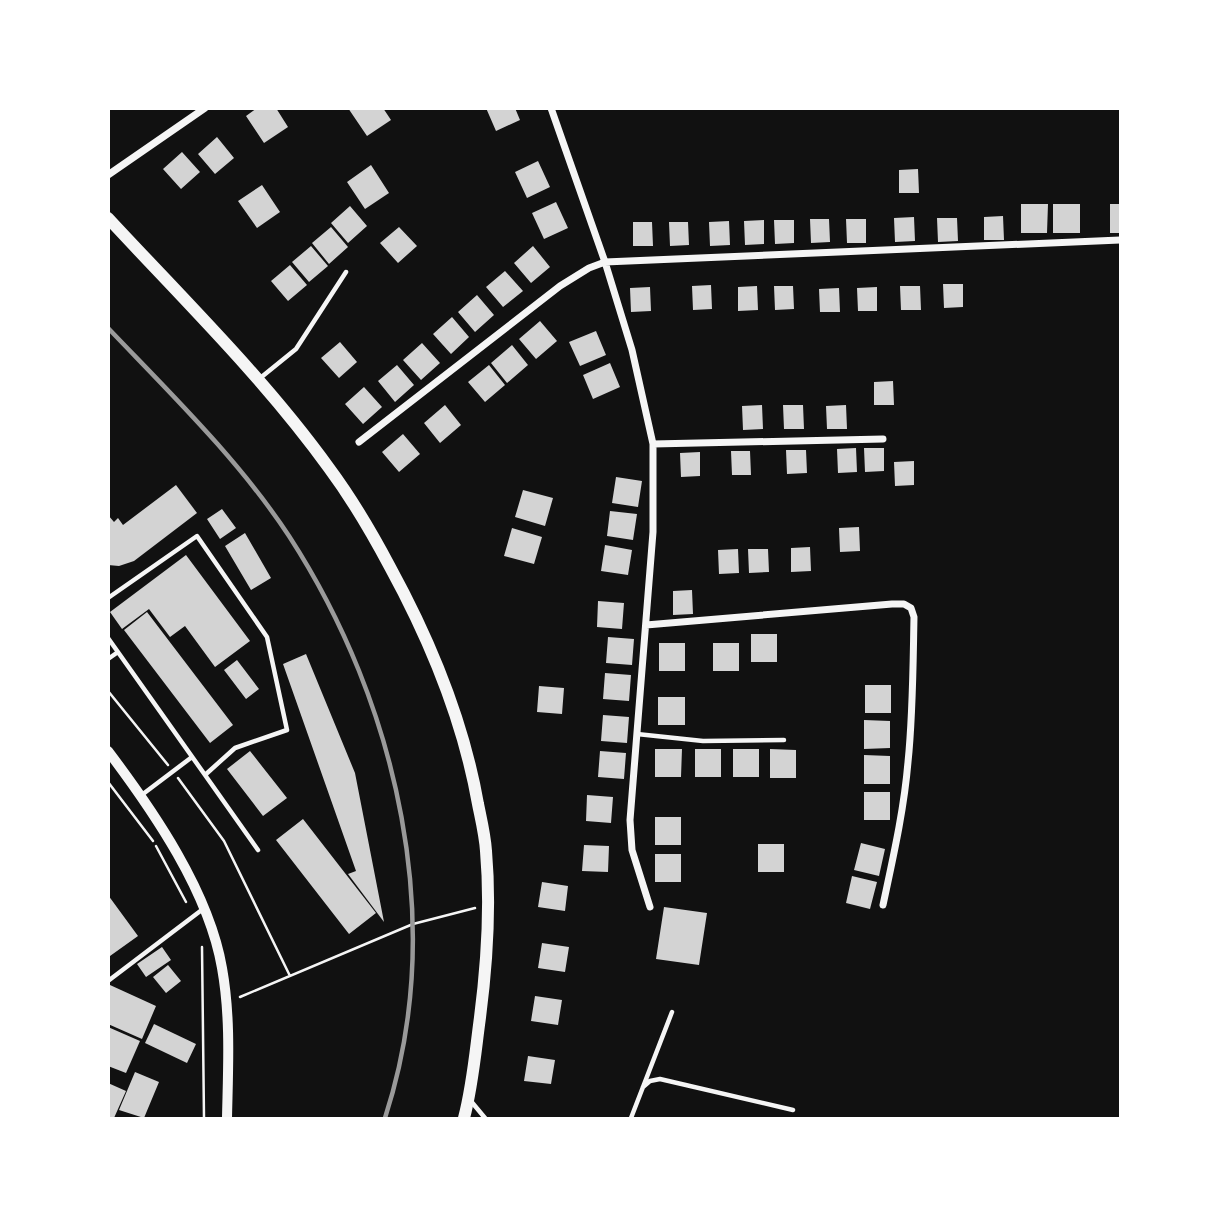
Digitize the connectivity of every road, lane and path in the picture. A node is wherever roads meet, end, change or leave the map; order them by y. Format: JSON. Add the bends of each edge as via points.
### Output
{"nodes":[{"id":1,"x":205,"y":108,"type":"edge"},
{"id":2,"x":551,"y":108,"type":"edge"},
{"id":3,"x":108,"y":175,"type":"edge"},
{"id":4,"x":108,"y":218,"type":"edge"},
{"id":5,"x":108,"y":229,"type":"edge"},
{"id":6,"x":1121,"y":240,"type":"edge"},
{"id":7,"x":605,"y":262,"type":"junction"},
{"id":8,"x":346,"y":272,"type":"dead end"},
{"id":9,"x":258,"y":379,"type":"junction"},
{"id":10,"x":883,"y":439,"type":"dead end"},
{"id":11,"x":359,"y":442,"type":"dead end"},
{"id":12,"x":653,"y":444,"type":"junction"},
{"id":13,"x":108,"y":597,"type":"edge"},
{"id":14,"x":646,"y":625,"type":"junction"},
{"id":15,"x":108,"y":638,"type":"edge"},
{"id":16,"x":118,"y":652,"type":"junction"},
{"id":17,"x":108,"y":659,"type":"edge"},
{"id":18,"x":108,"y":691,"type":"edge"},
{"id":19,"x":637,"y":734,"type":"junction"},
{"id":20,"x":784,"y":740,"type":"dead end"},
{"id":21,"x":108,"y":751,"type":"edge"},
{"id":22,"x":192,"y":757,"type":"junction"},
{"id":23,"x":173,"y":771,"type":"junction"},
{"id":24,"x":205,"y":775,"type":"junction"},
{"id":25,"x":108,"y":782,"type":"edge"},
{"id":26,"x":141,"y":795,"type":"junction"},
{"id":27,"x":258,"y":850,"type":"dead end"},
{"id":28,"x":883,"y":905,"type":"dead end"},
{"id":29,"x":482,"y":906,"type":"junction"},
{"id":30,"x":650,"y":906,"type":"dead end"},
{"id":31,"x":203,"y":909,"type":"junction"},
{"id":32,"x":193,"y":917,"type":"junction"},
{"id":33,"x":202,"y":947,"type":"dead end"},
{"id":34,"x":290,"y":976,"type":"junction"},
{"id":35,"x":108,"y":981,"type":"edge"},
{"id":36,"x":227,"y":1002,"type":"junction"},
{"id":37,"x":672,"y":1012,"type":"dead end"},
{"id":38,"x":643,"y":1087,"type":"junction"},
{"id":39,"x":469,"y":1099,"type":"junction"},
{"id":40,"x":793,"y":1110,"type":"dead end"},
{"id":41,"x":204,"y":1118,"type":"edge"},
{"id":42,"x":227,"y":1118,"type":"edge"},
{"id":43,"x":455,"y":1118,"type":"edge"},
{"id":44,"x":464,"y":1118,"type":"edge"},
{"id":45,"x":485,"y":1118,"type":"edge"},
{"id":46,"x":631,"y":1118,"type":"edge"}],
"edges":[{"from":1,"to":3,"type":"street"},
{"from":2,"to":7,"type":"street"},
{"from":4,"to":9,"type":"main road"},
{"from":5,"to":29,"type":"main road","via":[[290,430],[347,508],[385,574],[420,643],[454,731],[478,846]]},
{"from":6,"to":7,"type":"street"},
{"from":7,"to":11,"type":"street","via":[[560,286]]},
{"from":7,"to":12,"type":"street","via":[[632,350]]},
{"from":8,"to":9,"type":"lane","via":[[296,349]]},
{"from":9,"to":39,"type":"main road","via":[[330,468],[376,541],[429,643],[461,730],[486,848],[489,906]]},
{"from":10,"to":12,"type":"street"},
{"from":12,"to":14,"type":"street"},
{"from":13,"to":24,"type":"lane","via":[[197,536],[267,637],[287,730],[235,748]]},
{"from":14,"to":19,"type":"street"},
{"from":14,"to":28,"type":"street","via":[[892,604],[911,608],[908,764]]},
{"from":15,"to":16,"type":"lane"},
{"from":16,"to":17,"type":"lane"},
{"from":16,"to":22,"type":"lane"},
{"from":18,"to":23,"type":"path"},
{"from":19,"to":20,"type":"lane","via":[[716,741]]},
{"from":19,"to":30,"type":"street","via":[[632,850]]},
{"from":21,"to":26,"type":"street"},
{"from":22,"to":23,"type":"lane"},
{"from":22,"to":24,"type":"lane"},
{"from":23,"to":26,"type":"lane"},
{"from":23,"to":34,"type":"path","via":[[224,841]]},
{"from":24,"to":27,"type":"lane"},
{"from":25,"to":32,"type":"path","via":[[153,841]]},
{"from":26,"to":31,"type":"street"},
{"from":29,"to":34,"type":"path","via":[[413,923]]},
{"from":29,"to":43,"type":"main road","via":[[477,986]]},
{"from":31,"to":32,"type":"lane"},
{"from":31,"to":36,"type":"street","via":[[218,949]]},
{"from":32,"to":35,"type":"lane"},
{"from":33,"to":41,"type":"path"},
{"from":34,"to":36,"type":"path"},
{"from":36,"to":42,"type":"street"},
{"from":37,"to":38,"type":"lane"},
{"from":38,"to":40,"type":"lane","via":[[660,1079]]},
{"from":38,"to":46,"type":"lane"},
{"from":39,"to":44,"type":"main road"},
{"from":39,"to":45,"type":"lane"}]}
